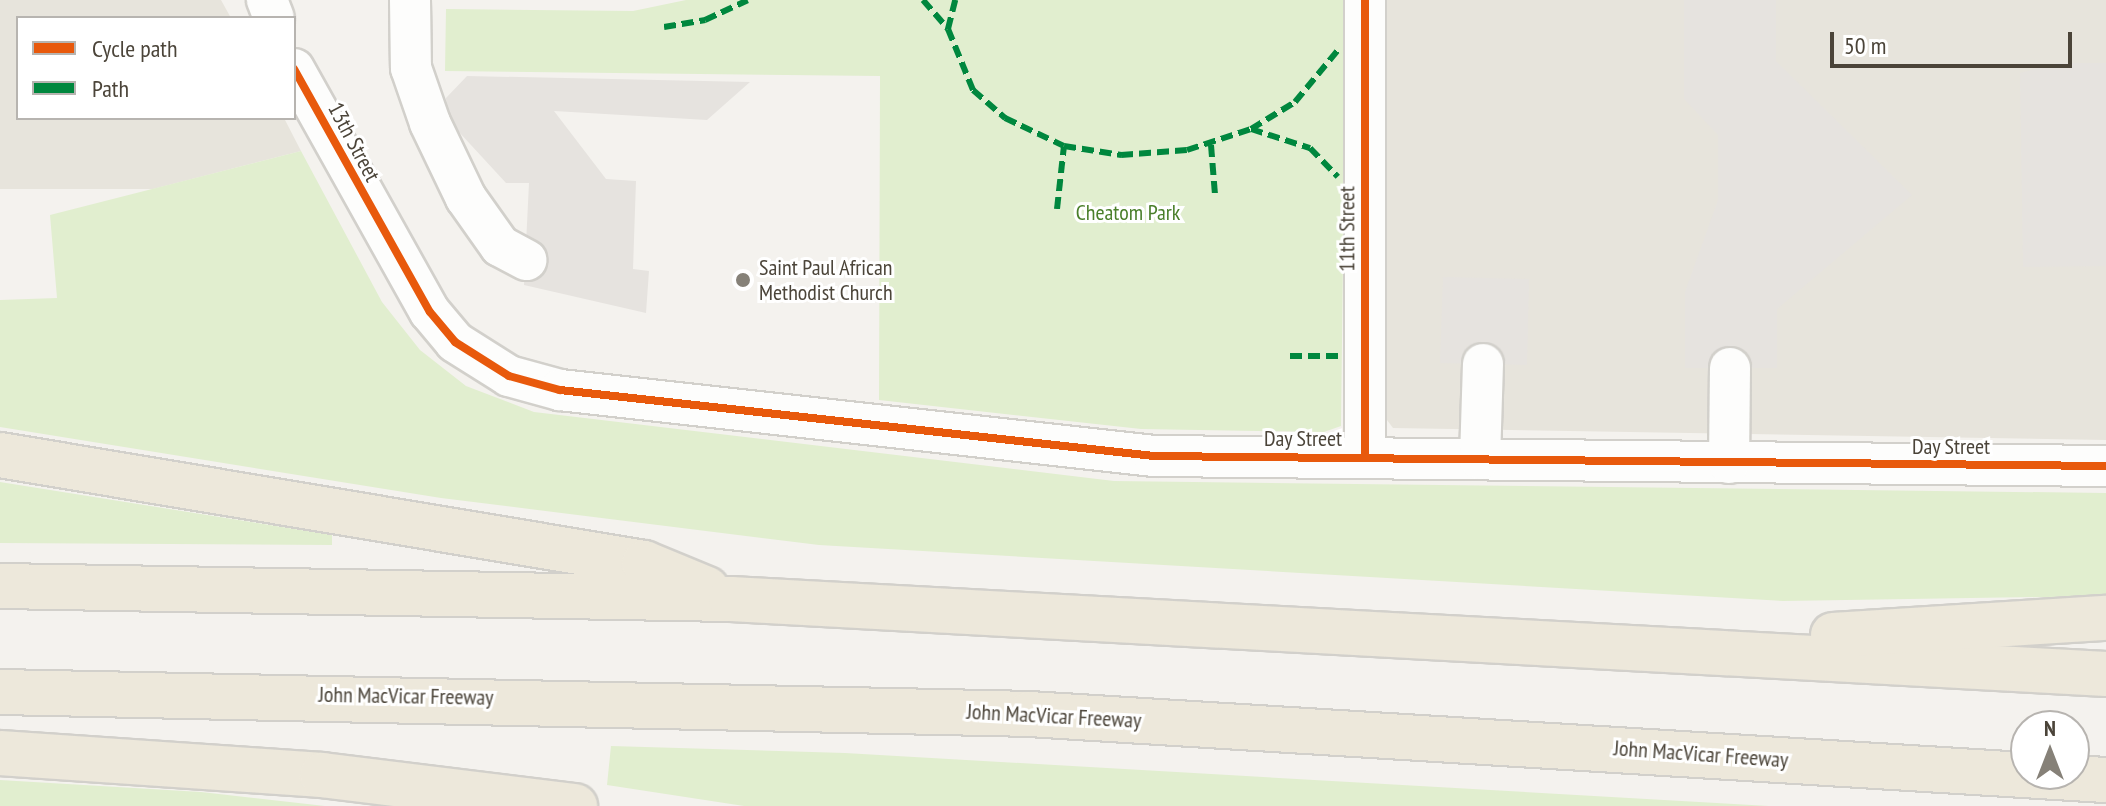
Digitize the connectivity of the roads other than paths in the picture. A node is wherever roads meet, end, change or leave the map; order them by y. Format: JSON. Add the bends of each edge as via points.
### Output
{"nodes":[{"id":1,"x":410,"y":0,"type":"edge"},
{"id":2,"x":1365,"y":0,"type":"edge"},
{"id":3,"x":296,"y":73,"type":"edge"},
{"id":4,"x":526,"y":260,"type":"dead end"},
{"id":5,"x":1483,"y":364,"type":"dead end"},
{"id":6,"x":1730,"y":368,"type":"dead end"},
{"id":7,"x":599,"y":397,"type":"joint"},
{"id":8,"x":0,"y":455,"type":"edge"},
{"id":9,"x":1365,"y":457,"type":"junction"},
{"id":10,"x":1480,"y":459,"type":"junction"},
{"id":11,"x":1729,"y":463,"type":"junction"},
{"id":12,"x":2106,"y":466,"type":"edge"},
{"id":13,"x":0,"y":586,"type":"edge"},
{"id":14,"x":731,"y":599,"type":"junction"},
{"id":15,"x":2106,"y":618,"type":"edge"},
{"id":16,"x":1697,"y":647,"type":"junction"},
{"id":17,"x":2106,"y":674,"type":"edge"},
{"id":18,"x":0,"y":692,"type":"edge"},
{"id":19,"x":0,"y":753,"type":"edge"},
{"id":20,"x":2106,"y":780,"type":"edge"},
{"id":21,"x":575,"y":806,"type":"edge"}],
"edges":[{"from":1,"to":4,"type":"street","via":[[411,68],[430,123],[466,198],[500,246]]},
{"from":2,"to":9,"type":"street","name":"11th Street"},
{"from":3,"to":7,"type":"street","name":"13th Street","via":[[409,282],[455,342],[509,376]]},
{"from":5,"to":10,"type":"street"},
{"from":6,"to":11,"type":"street"},
{"from":7,"to":9,"type":"street","name":"Day Street","via":[[1154,456]]},
{"from":8,"to":14,"type":"highway","via":[[644,563]]},
{"from":9,"to":10,"type":"street","name":"Day Street"},
{"from":10,"to":11,"type":"street","name":"Day Street"},
{"from":11,"to":12,"type":"street","name":"Day Street"},
{"from":13,"to":14,"type":"highway"},
{"from":14,"to":16,"type":"highway"},
{"from":15,"to":16,"type":"highway"},
{"from":16,"to":17,"type":"highway"},
{"from":18,"to":20,"type":"highway","name":"John MacVicar Freeway","via":[[1029,714]]},
{"from":19,"to":21,"type":"highway","via":[[322,775]]}]}
